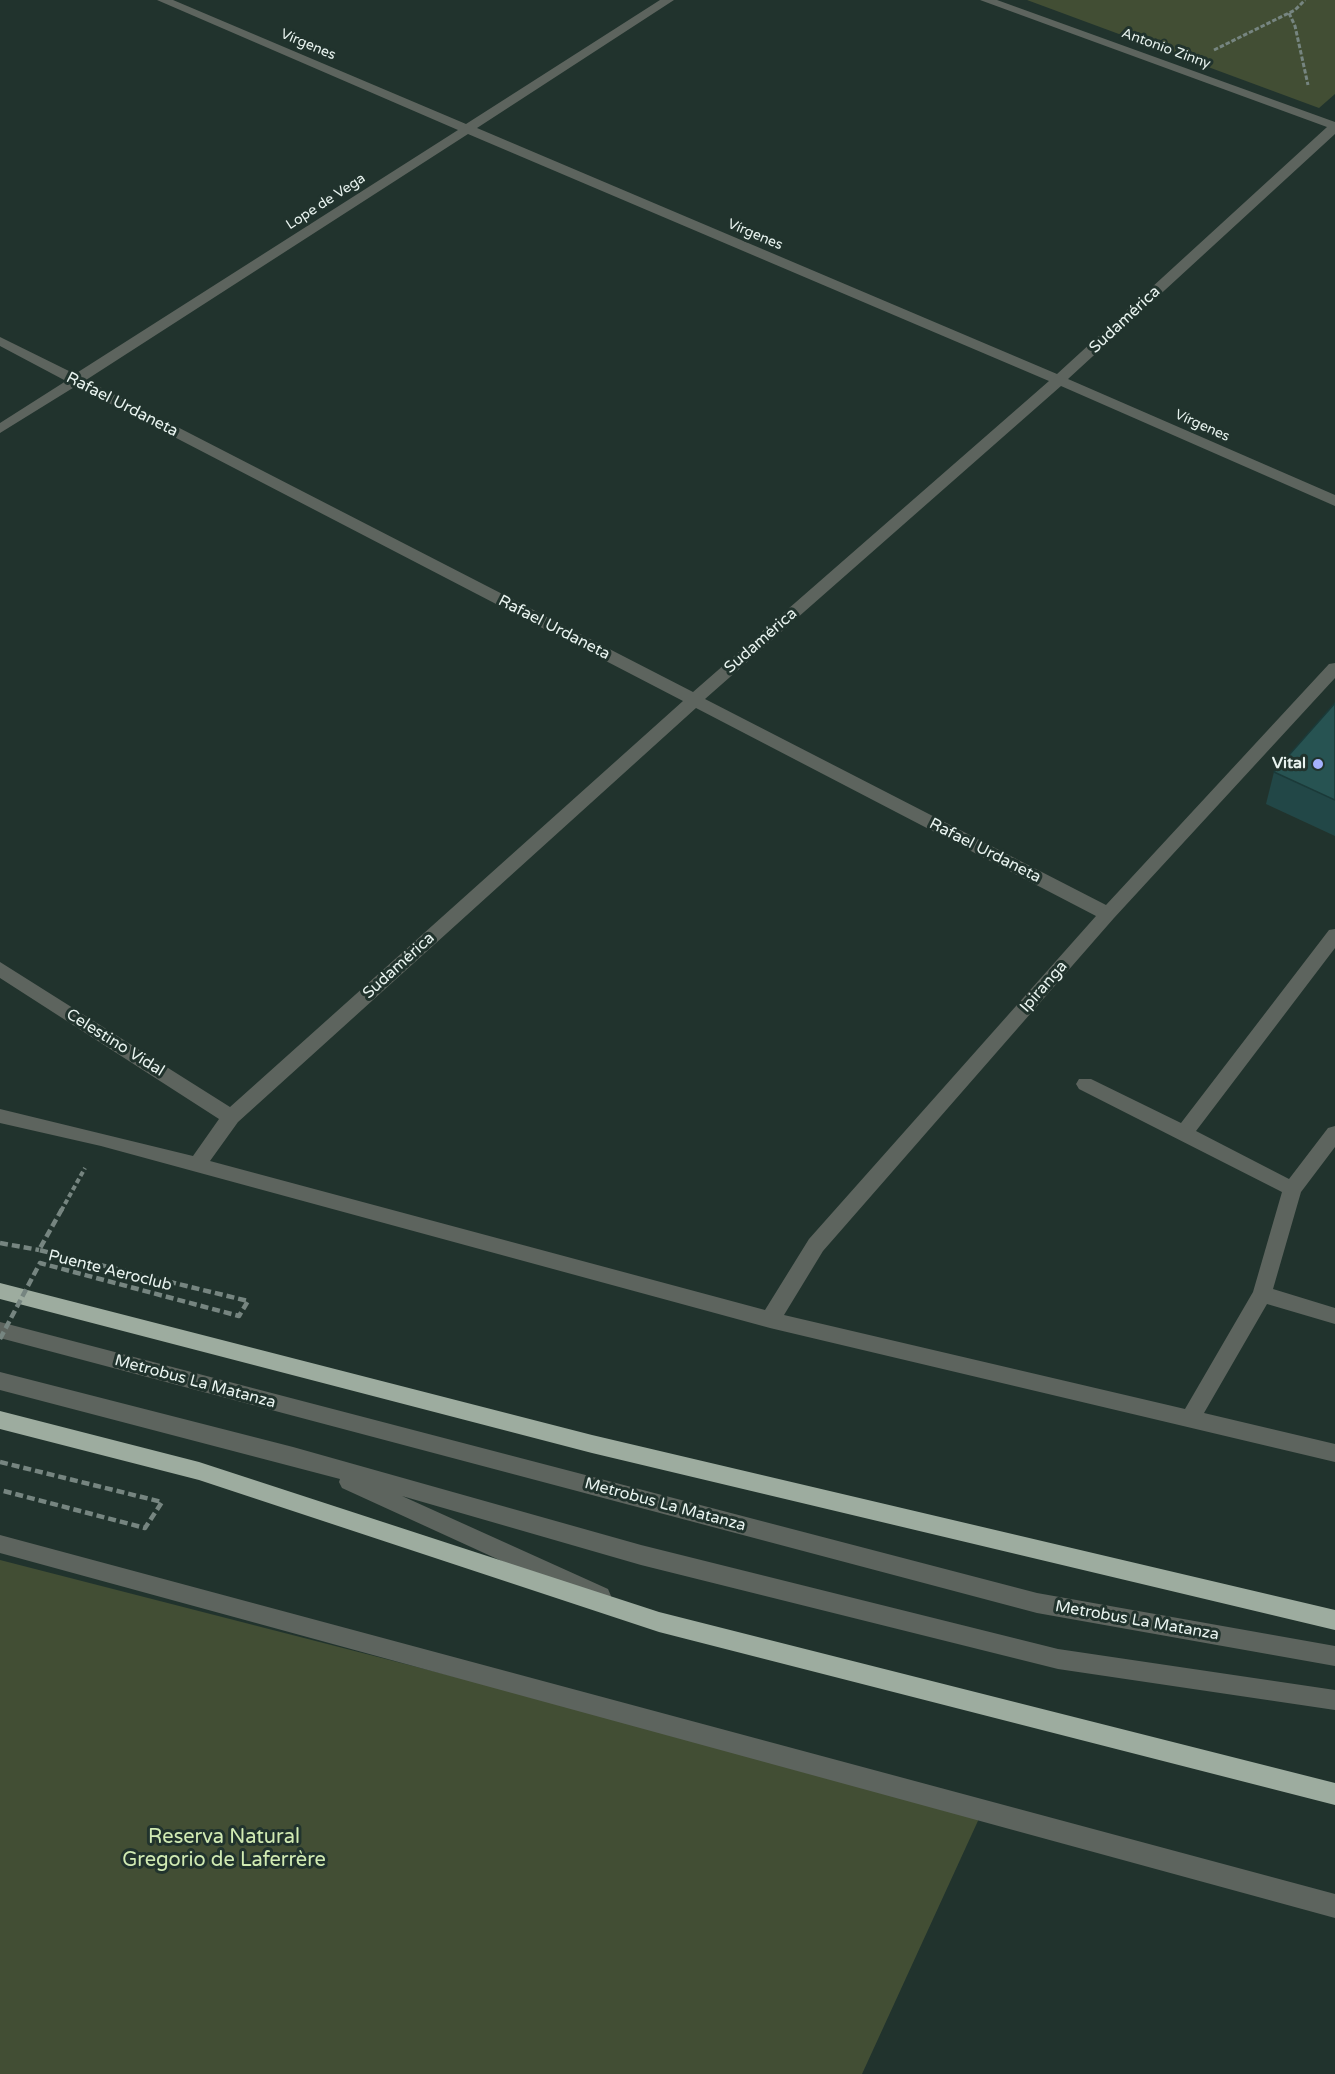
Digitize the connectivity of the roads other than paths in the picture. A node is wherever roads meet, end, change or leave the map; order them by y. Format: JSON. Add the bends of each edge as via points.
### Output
{"nodes":[{"id":1,"x":163,"y":0,"type":"edge"},
{"id":2,"x":668,"y":0,"type":"edge"},
{"id":3,"x":986,"y":0,"type":"edge"},
{"id":4,"x":1335,"y":126,"type":"edge"},
{"id":5,"x":468,"y":129,"type":"junction"},
{"id":6,"x":0,"y":341,"type":"edge"},
{"id":7,"x":75,"y":380,"type":"junction"},
{"id":8,"x":1059,"y":380,"type":"junction"},
{"id":9,"x":0,"y":429,"type":"edge"},
{"id":10,"x":1335,"y":501,"type":"edge"},
{"id":11,"x":1335,"y":668,"type":"edge"},
{"id":12,"x":693,"y":701,"type":"junction"},
{"id":13,"x":1108,"y":914,"type":"junction"},
{"id":14,"x":1335,"y":935,"type":"edge"},
{"id":15,"x":0,"y":969,"type":"edge"},
{"id":16,"x":1085,"y":1084,"type":"dead end"},
{"id":17,"x":0,"y":1116,"type":"edge"},
{"id":18,"x":231,"y":1117,"type":"junction"},
{"id":19,"x":1335,"y":1132,"type":"edge"},
{"id":20,"x":1184,"y":1133,"type":"junction"},
{"id":21,"x":197,"y":1166,"type":"junction"},
{"id":22,"x":1292,"y":1189,"type":"junction"},
{"id":23,"x":0,"y":1291,"type":"edge"},
{"id":24,"x":1262,"y":1294,"type":"junction"},
{"id":25,"x":1335,"y":1316,"type":"edge"},
{"id":26,"x":770,"y":1320,"type":"junction"},
{"id":27,"x":0,"y":1330,"type":"edge"},
{"id":28,"x":0,"y":1381,"type":"edge"},
{"id":29,"x":1190,"y":1419,"type":"junction"},
{"id":30,"x":0,"y":1420,"type":"edge"},
{"id":31,"x":1335,"y":1454,"type":"edge"},
{"id":32,"x":293,"y":1456,"type":"junction"},
{"id":33,"x":0,"y":1544,"type":"edge"},
{"id":34,"x":1335,"y":1620,"type":"edge"},
{"id":35,"x":659,"y":1622,"type":"junction"},
{"id":36,"x":1335,"y":1656,"type":"edge"},
{"id":37,"x":1335,"y":1700,"type":"edge"},
{"id":38,"x":1335,"y":1794,"type":"edge"},
{"id":39,"x":1335,"y":1906,"type":"edge"}],
"edges":[{"from":1,"to":5,"type":"street","name":"Vírgenes"},
{"from":2,"to":5,"type":"street","name":"Lope de Vega"},
{"from":3,"to":4,"type":"street","name":"Antonio Zinny"},
{"from":4,"to":8,"type":"street","name":"Sudamérica"},
{"from":5,"to":7,"type":"street","name":"Lope de Vega"},
{"from":5,"to":8,"type":"street","name":"Vírgenes"},
{"from":6,"to":7,"type":"street","name":"Rafael Urdaneta"},
{"from":7,"to":9,"type":"street","name":"Lope de Vega"},
{"from":7,"to":12,"type":"street","name":"Rafael Urdaneta"},
{"from":8,"to":10,"type":"street","name":"Vírgenes"},
{"from":8,"to":12,"type":"street","name":"Sudamérica"},
{"from":11,"to":13,"type":"street","name":"Ipiranga"},
{"from":12,"to":13,"type":"street","name":"Rafael Urdaneta"},
{"from":12,"to":18,"type":"street","name":"Sudamérica"},
{"from":13,"to":26,"type":"street","name":"Ipiranga","via":[[816,1245]]},
{"from":14,"to":20,"type":"street"},
{"from":15,"to":18,"type":"street","name":"Celestino Vidal"},
{"from":16,"to":20,"type":"street"},
{"from":17,"to":21,"type":"street"},
{"from":18,"to":21,"type":"street","name":"Sudamérica"},
{"from":19,"to":22,"type":"street"},
{"from":20,"to":22,"type":"street"},
{"from":21,"to":26,"type":"street"},
{"from":22,"to":24,"type":"street"},
{"from":23,"to":34,"type":"highway","via":[[592,1444]]},
{"from":24,"to":25,"type":"street"},
{"from":24,"to":29,"type":"street"},
{"from":26,"to":29,"type":"street"},
{"from":27,"to":36,"type":"street","name":"Metrobus La Matanza","via":[[1037,1603]]},
{"from":28,"to":32,"type":"street"},
{"from":29,"to":31,"type":"street"},
{"from":30,"to":35,"type":"highway","via":[[199,1471]]},
{"from":32,"to":35,"type":"street"},
{"from":32,"to":37,"type":"street","via":[[641,1555],[1058,1659]]},
{"from":33,"to":39,"type":"street"},
{"from":35,"to":38,"type":"highway"}]}
